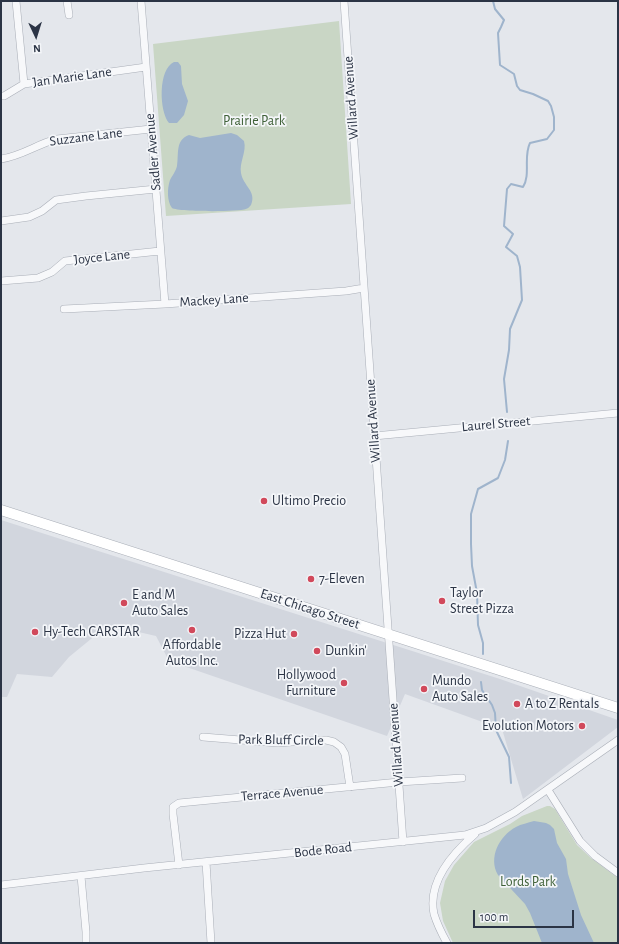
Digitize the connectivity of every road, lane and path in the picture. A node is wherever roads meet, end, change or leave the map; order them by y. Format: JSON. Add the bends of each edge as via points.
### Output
{"nodes":[{"id":1,"x":16,"y":1,"type":"edge"},
{"id":2,"x":68,"y":1,"type":"edge"},
{"id":3,"x":141,"y":1,"type":"edge"},
{"id":4,"x":344,"y":1,"type":"edge"},
{"id":5,"x":69,"y":15,"type":"dead end"},
{"id":6,"x":146,"y":67,"type":"junction"},
{"id":7,"x":24,"y":84,"type":"junction"},
{"id":8,"x":1,"y":96,"type":"edge"},
{"id":9,"x":151,"y":129,"type":"junction"},
{"id":10,"x":1,"y":159,"type":"edge"},
{"id":11,"x":156,"y":189,"type":"junction"},
{"id":12,"x":1,"y":221,"type":"edge"},
{"id":13,"x":160,"y":252,"type":"junction"},
{"id":14,"x":1,"y":281,"type":"edge"},
{"id":15,"x":364,"y":288,"type":"junction"},
{"id":16,"x":165,"y":304,"type":"junction"},
{"id":17,"x":64,"y":309,"type":"dead end"},
{"id":18,"x":618,"y":413,"type":"edge"},
{"id":19,"x":374,"y":436,"type":"junction"},
{"id":20,"x":1,"y":510,"type":"edge"},
{"id":21,"x":388,"y":634,"type":"junction"},
{"id":22,"x":618,"y":708,"type":"edge"},
{"id":23,"x":203,"y":737,"type":"dead end"},
{"id":24,"x":618,"y":740,"type":"edge"},
{"id":25,"x":462,"y":778,"type":"dead end"},
{"id":26,"x":399,"y":782,"type":"junction"},
{"id":27,"x":350,"y":787,"type":"junction"},
{"id":28,"x":548,"y":790,"type":"junction"},
{"id":29,"x":476,"y":832,"type":"junction"},
{"id":30,"x":403,"y":842,"type":"junction"},
{"id":31,"x":206,"y":862,"type":"junction"},
{"id":32,"x":179,"y":865,"type":"junction"},
{"id":33,"x":618,"y":873,"type":"edge"},
{"id":34,"x":81,"y":876,"type":"junction"},
{"id":35,"x":1,"y":885,"type":"edge"},
{"id":36,"x":86,"y":943,"type":"edge"},
{"id":37,"x":212,"y":943,"type":"edge"},
{"id":38,"x":446,"y":943,"type":"edge"}],
"edges":[{"from":1,"to":7,"type":"street"},
{"from":2,"to":5,"type":"street"},
{"from":3,"to":6,"type":"street","name":"Sadler Avenue"},
{"from":4,"to":15,"type":"street","name":"Willard Avenue"},
{"from":6,"to":7,"type":"street","name":"Jan Marie Lane"},
{"from":6,"to":9,"type":"street","name":"Sadler Avenue"},
{"from":7,"to":8,"type":"street","name":"Jan Marie Lane"},
{"from":9,"to":10,"type":"street","name":"Suzzane Lane","via":[[58,139]]},
{"from":9,"to":11,"type":"street","name":"Sadler Avenue"},
{"from":11,"to":12,"type":"street","via":[[56,200],[29,217]]},
{"from":11,"to":13,"type":"street","name":"Sadler Avenue"},
{"from":13,"to":14,"type":"street","name":"Joyce Lane","via":[[65,261],[52,272],[38,278]]},
{"from":13,"to":16,"type":"street","name":"Sadler Avenue"},
{"from":15,"to":16,"type":"street","name":"Mackey Lane"},
{"from":15,"to":19,"type":"street","name":"Willard Avenue"},
{"from":16,"to":17,"type":"street","name":"Mackey Lane"},
{"from":18,"to":19,"type":"street","name":"Laurel Street"},
{"from":19,"to":21,"type":"street","name":"Willard Avenue"},
{"from":20,"to":21,"type":"main road","name":"East Chicago Street"},
{"from":21,"to":22,"type":"main road","name":"East Chicago Street"},
{"from":21,"to":26,"type":"street","name":"Willard Avenue"},
{"from":23,"to":27,"type":"street","name":"Park Bluff Circle","via":[[278,743],[318,740],[334,742],[345,754]]},
{"from":24,"to":28,"type":"street","name":"Bode Road"},
{"from":25,"to":26,"type":"street","name":"Terrace Avenue"},
{"from":26,"to":27,"type":"street","name":"Terrace Avenue"},
{"from":26,"to":30,"type":"street","name":"Willard Avenue"},
{"from":27,"to":32,"type":"street","name":"Terrace Avenue","via":[[184,802],[174,806]]},
{"from":28,"to":29,"type":"street","name":"Bode Road","via":[[501,821]]},
{"from":28,"to":33,"type":"street","via":[[580,841]]},
{"from":29,"to":30,"type":"street","name":"Bode Road"},
{"from":29,"to":38,"type":"street","via":[[446,865],[436,886],[434,913]]},
{"from":30,"to":31,"type":"street","name":"Bode Road"},
{"from":31,"to":32,"type":"street","name":"Bode Road"},
{"from":31,"to":37,"type":"street"},
{"from":32,"to":34,"type":"street","name":"Bode Road"},
{"from":34,"to":35,"type":"street","name":"Bode Road"},
{"from":34,"to":36,"type":"street"}]}
